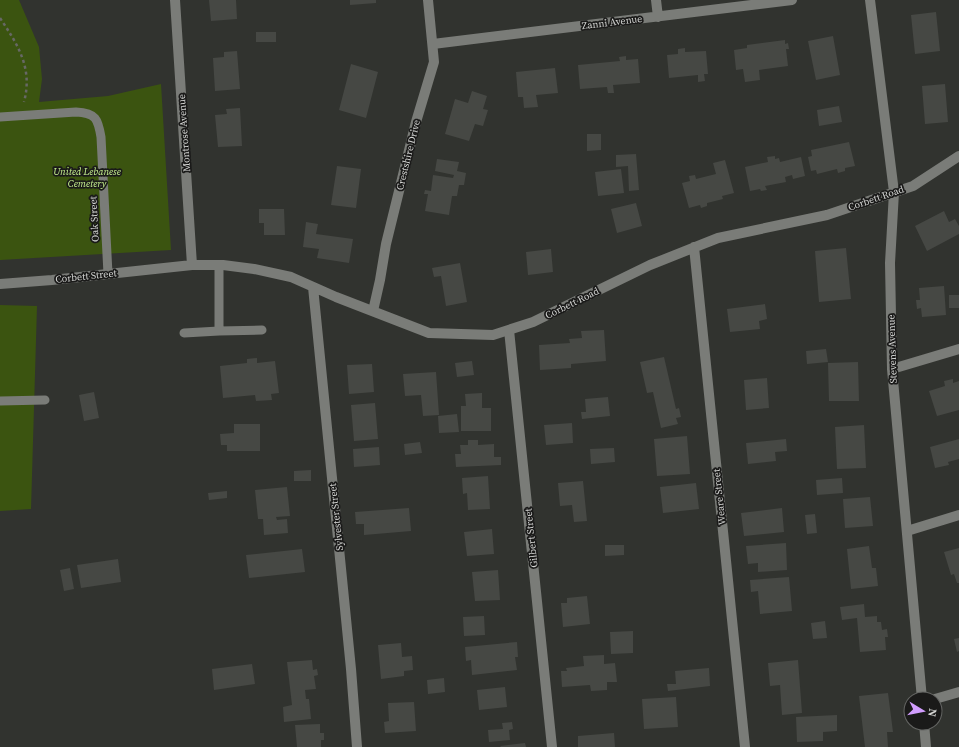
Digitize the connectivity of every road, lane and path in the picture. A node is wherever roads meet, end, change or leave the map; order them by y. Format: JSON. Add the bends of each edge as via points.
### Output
{"nodes":[{"id":1,"x":175,"y":0,"type":"edge"},
{"id":2,"x":428,"y":0,"type":"edge"},
{"id":3,"x":656,"y":0,"type":"edge"},
{"id":4,"x":792,"y":0,"type":"edge"},
{"id":5,"x":870,"y":0,"type":"edge"},
{"id":6,"x":658,"y":17,"type":"junction"},
{"id":7,"x":0,"y":18,"type":"edge"},
{"id":8,"x":432,"y":44,"type":"junction"},
{"id":9,"x":20,"y":116,"type":"junction"},
{"id":10,"x":0,"y":117,"type":"edge"},
{"id":11,"x":959,"y":156,"type":"edge"},
{"id":12,"x":894,"y":192,"type":"junction"},
{"id":13,"x":694,"y":247,"type":"junction"},
{"id":14,"x":192,"y":265,"type":"junction"},
{"id":15,"x":219,"y":265,"type":"junction"},
{"id":16,"x":173,"y":268,"type":"joint"},
{"id":17,"x":108,"y":274,"type":"junction"},
{"id":18,"x":0,"y":284,"type":"edge"},
{"id":19,"x":313,"y":287,"type":"junction"},
{"id":20,"x":373,"y":311,"type":"junction"},
{"id":21,"x":262,"y":330,"type":"dead end"},
{"id":22,"x":509,"y":330,"type":"junction"},
{"id":23,"x":219,"y":331,"type":"junction"},
{"id":24,"x":184,"y":333,"type":"dead end"},
{"id":25,"x":959,"y":349,"type":"edge"},
{"id":26,"x":892,"y":370,"type":"junction"},
{"id":27,"x":45,"y":400,"type":"dead end"},
{"id":28,"x":0,"y":401,"type":"edge"},
{"id":29,"x":959,"y":515,"type":"edge"},
{"id":30,"x":907,"y":531,"type":"junction"},
{"id":31,"x":921,"y":691,"type":"edge"},
{"id":32,"x":959,"y":692,"type":"edge"},
{"id":33,"x":943,"y":697,"type":"edge"},
{"id":34,"x":925,"y":731,"type":"edge"},
{"id":35,"x":357,"y":747,"type":"edge"},
{"id":36,"x":552,"y":747,"type":"edge"},
{"id":37,"x":745,"y":747,"type":"edge"},
{"id":38,"x":926,"y":747,"type":"edge"}],
"edges":[{"from":1,"to":14,"type":"street","name":"Montrose Avenue"},
{"from":2,"to":8,"type":"street","name":"Crestshire Drive"},
{"from":3,"to":6,"type":"street"},
{"from":4,"to":6,"type":"street","name":"Zanni Avenue"},
{"from":5,"to":12,"type":"street","name":"Stevens Avenue"},
{"from":6,"to":8,"type":"street","name":"Zanni Avenue"},
{"from":7,"to":9,"type":"path","via":[[21,52],[25,66],[26,93]]},
{"from":8,"to":20,"type":"street","name":"Crestshire Drive","via":[[434,62],[416,122],[386,244]]},
{"from":9,"to":10,"type":"lane","name":"Oak Street"},
{"from":9,"to":17,"type":"lane","name":"Oak Street","via":[[83,112],[92,114],[97,119],[101,137]]},
{"from":11,"to":12,"type":"street","name":"Corbett Road","via":[[913,186]]},
{"from":12,"to":13,"type":"street","name":"Corbett Road","via":[[827,215],[718,238]]},
{"from":12,"to":26,"type":"street","name":"Stevens Avenue","via":[[890,263]]},
{"from":13,"to":22,"type":"street","name":"Corbett Road","via":[[650,265],[533,322]]},
{"from":13,"to":37,"type":"street","name":"Weare Street"},
{"from":14,"to":15,"type":"street","name":"Corbett Road"},
{"from":14,"to":16,"type":"street","name":"Corbett Road"},
{"from":15,"to":19,"type":"street","name":"Corbett Road","via":[[291,277]]},
{"from":15,"to":23,"type":"lane"},
{"from":16,"to":17,"type":"street","name":"Corbett Street"},
{"from":17,"to":18,"type":"street","name":"Corbett Street"},
{"from":19,"to":20,"type":"street","name":"Corbett Road"},
{"from":19,"to":35,"type":"street","name":"Sylvester Street"},
{"from":20,"to":22,"type":"street","name":"Corbett Road","via":[[429,333],[493,335]]},
{"from":21,"to":23,"type":"lane"},
{"from":22,"to":36,"type":"street","name":"Gilbert Street"},
{"from":23,"to":24,"type":"lane"},
{"from":25,"to":26,"type":"street"},
{"from":26,"to":30,"type":"street","name":"Stevens Avenue"},
{"from":27,"to":28,"type":"lane"},
{"from":29,"to":30,"type":"street"},
{"from":30,"to":31,"type":"street","name":"Stevens Avenue"},
{"from":32,"to":33,"type":"street"},
{"from":34,"to":38,"type":"street"}]}
